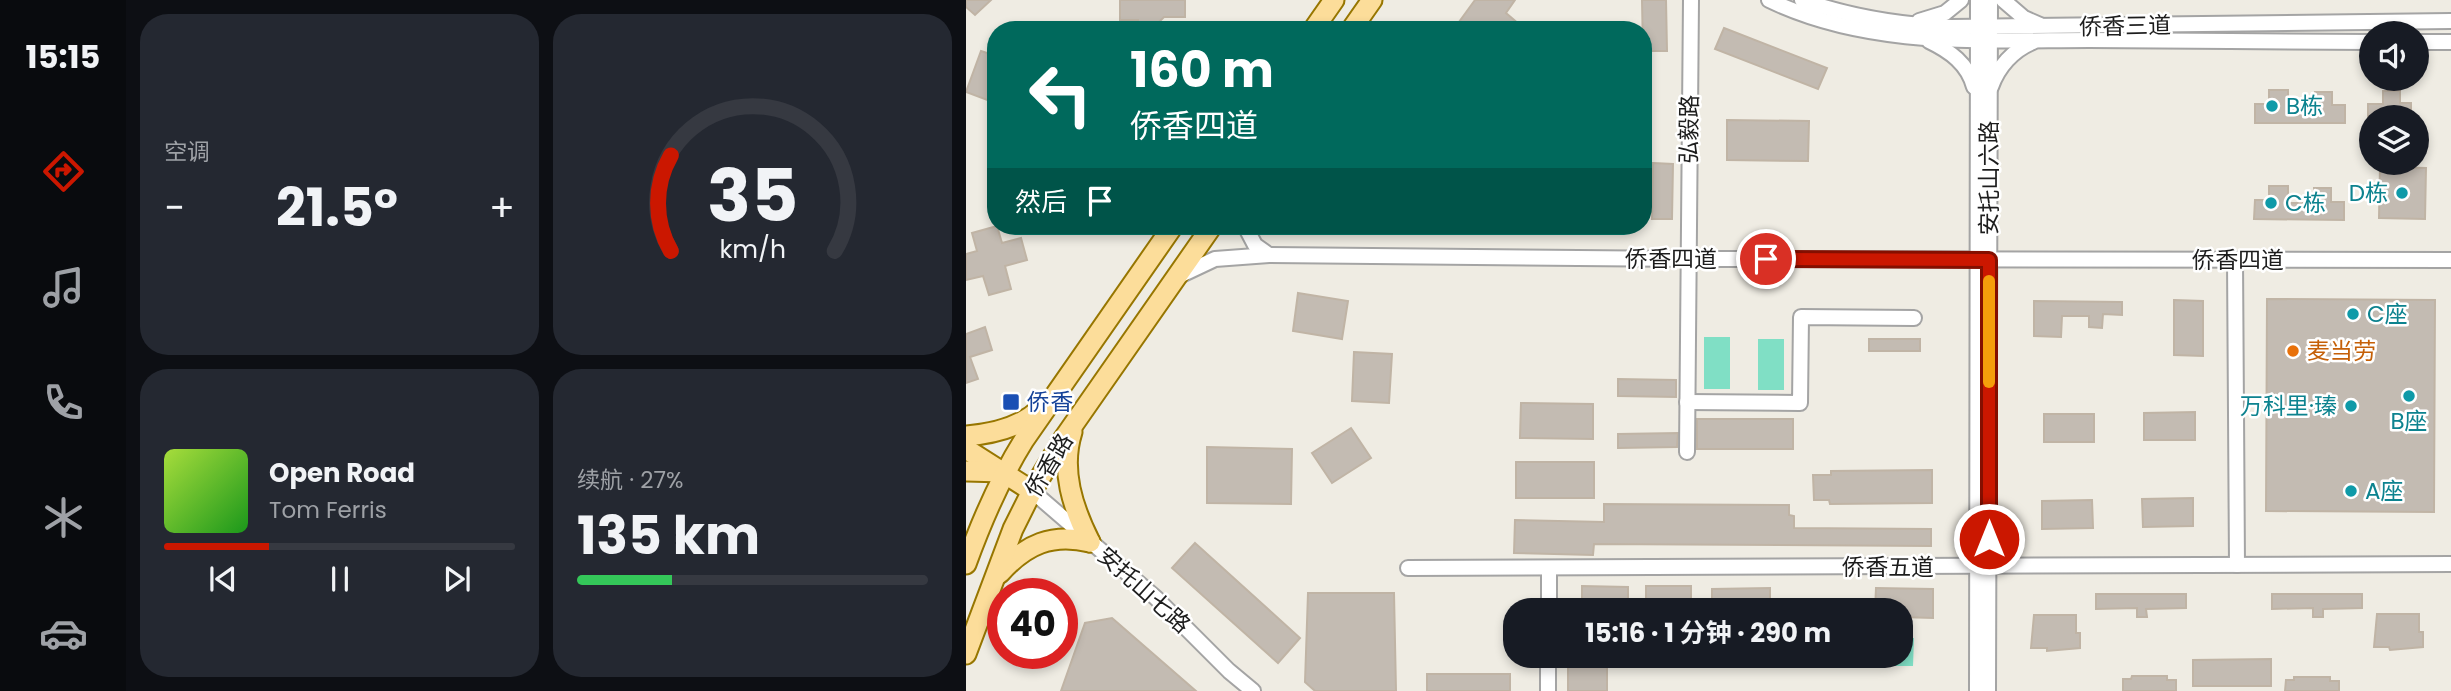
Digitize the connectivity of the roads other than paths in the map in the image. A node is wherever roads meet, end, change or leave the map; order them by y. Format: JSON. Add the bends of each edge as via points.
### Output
{"nodes":[{"id":1,"x":1334,"y":0,"type":"edge"},
{"id":2,"x":1371,"y":0,"type":"edge"},
{"id":3,"x":1691,"y":0,"type":"edge"},
{"id":4,"x":1769,"y":0,"type":"edge"},
{"id":5,"x":1802,"y":0,"type":"edge"},
{"id":6,"x":1961,"y":0,"type":"edge"},
{"id":7,"x":1978,"y":0,"type":"edge"},
{"id":8,"x":1990,"y":0,"type":"edge"},
{"id":9,"x":2003,"y":0,"type":"edge"},
{"id":10,"x":1319,"y":21,"type":"edge"},
{"id":11,"x":1357,"y":21,"type":"edge"},
{"id":12,"x":2451,"y":21,"type":"edge"},
{"id":13,"x":1895,"y":23,"type":"junction"},
{"id":14,"x":2056,"y":27,"type":"junction"},
{"id":15,"x":1984,"y":34,"type":"junction"},
{"id":16,"x":1914,"y":38,"type":"junction"},
{"id":17,"x":2045,"y":40,"type":"junction"},
{"id":18,"x":2359,"y":42,"type":"edge"},
{"id":19,"x":2429,"y":42,"type":"edge"},
{"id":20,"x":2451,"y":42,"type":"edge"},
{"id":21,"x":1990,"y":95,"type":"junction"},
{"id":22,"x":1978,"y":106,"type":"junction"},
{"id":23,"x":1166,"y":235,"type":"edge"},
{"id":24,"x":1206,"y":235,"type":"edge"},
{"id":25,"x":1250,"y":235,"type":"edge"},
{"id":26,"x":1269,"y":255,"type":"junction"},
{"id":27,"x":1687,"y":259,"type":"junction"},
{"id":28,"x":1984,"y":260,"type":"junction"},
{"id":29,"x":2235,"y":260,"type":"junction"},
{"id":30,"x":2451,"y":260,"type":"edge"},
{"id":31,"x":1176,"y":277,"type":"junction"},
{"id":32,"x":1914,"y":318,"type":"dead end"},
{"id":33,"x":1054,"y":397,"type":"junction"},
{"id":34,"x":1688,"y":402,"type":"junction"},
{"id":35,"x":1074,"y":423,"type":"junction"},
{"id":36,"x":966,"y":436,"type":"edge"},
{"id":37,"x":966,"y":449,"type":"edge"},
{"id":38,"x":1688,"y":452,"type":"dead end"},
{"id":39,"x":966,"y":471,"type":"edge"},
{"id":40,"x":1004,"y":472,"type":"junction"},
{"id":41,"x":1032,"y":491,"type":"junction"},
{"id":42,"x":966,"y":517,"type":"edge"},
{"id":43,"x":1090,"y":542,"type":"junction"},
{"id":44,"x":967,"y":562,"type":"edge"},
{"id":45,"x":2451,"y":564,"type":"edge"},
{"id":46,"x":2237,"y":565,"type":"junction"},
{"id":47,"x":1983,"y":567,"type":"junction"},
{"id":48,"x":1408,"y":568,"type":"dead end"},
{"id":49,"x":1549,"y":568,"type":"junction"},
{"id":50,"x":994,"y":578,"type":"edge"},
{"id":51,"x":995,"y":578,"type":"edge"},
{"id":52,"x":987,"y":598,"type":"edge"},
{"id":53,"x":1549,"y":598,"type":"edge"},
{"id":54,"x":966,"y":654,"type":"edge"},
{"id":55,"x":1548,"y":668,"type":"edge"},
{"id":56,"x":1254,"y":691,"type":"edge"},
{"id":57,"x":1548,"y":691,"type":"edge"},
{"id":58,"x":1977,"y":691,"type":"edge"},
{"id":59,"x":1988,"y":691,"type":"edge"}],
"edges":[{"from":1,"to":10,"type":"main road"},
{"from":2,"to":11,"type":"main road"},
{"from":3,"to":27,"type":"street","name":"弘毅路"},
{"from":4,"to":16,"type":"street","name":"侨香三道","via":[[1849,27]]},
{"from":5,"to":13,"type":"street","name":"侨香三道"},
{"from":6,"to":13,"type":"street","via":[[1938,16]]},
{"from":7,"to":15,"type":"street","name":"安托山六路"},
{"from":8,"to":15,"type":"street","name":"安托山六路"},
{"from":9,"to":14,"type":"street","via":[[2031,22]]},
{"from":12,"to":14,"type":"street","name":"侨香三道"},
{"from":13,"to":15,"type":"street","name":"侨香三道"},
{"from":14,"to":15,"type":"street","name":"侨香三道"},
{"from":15,"to":16,"type":"street","name":"侨香三道"},
{"from":15,"to":17,"type":"street","name":"侨香三道"},
{"from":15,"to":21,"type":"street","name":"安托山六路"},
{"from":15,"to":22,"type":"street","name":"安托山六路"},
{"from":16,"to":22,"type":"street","via":[[1938,45],[1963,64]]},
{"from":17,"to":18,"type":"street","name":"侨香三道"},
{"from":17,"to":21,"type":"street","via":[[2028,44],[2008,59],[1994,78]]},
{"from":19,"to":20,"type":"street"},
{"from":21,"to":28,"type":"street","name":"安托山六路"},
{"from":22,"to":28,"type":"street","name":"安托山六路"},
{"from":23,"to":33,"type":"main road","name":"侨香路"},
{"from":24,"to":31,"type":"main road","name":"侨香路"},
{"from":25,"to":26,"type":"street"},
{"from":26,"to":27,"type":"street","name":"侨香四道"},
{"from":26,"to":31,"type":"street","name":"侨香四道","via":[[1215,260]]},
{"from":27,"to":28,"type":"street","name":"侨香四道"},
{"from":27,"to":34,"type":"street","name":"弘毅路"},
{"from":28,"to":29,"type":"street","name":"侨香四道"},
{"from":28,"to":47,"type":"street","name":"安托山六路"},
{"from":29,"to":30,"type":"street","name":"侨香四道"},
{"from":29,"to":46,"type":"street"},
{"from":31,"to":35,"type":"main road","name":"侨香路"},
{"from":32,"to":34,"type":"street","via":[[1801,317],[1800,403]]},
{"from":33,"to":36,"type":"main road","via":[[1016,425]]},
{"from":33,"to":40,"type":"main road","name":"侨香路"},
{"from":34,"to":38,"type":"street","name":"弘毅路"},
{"from":35,"to":41,"type":"main road","name":"侨香路"},
{"from":35,"to":43,"type":"main road","via":[[1068,453],[1069,484]]},
{"from":37,"to":40,"type":"main road"},
{"from":39,"to":40,"type":"main road"},
{"from":40,"to":41,"type":"main road"},
{"from":40,"to":44,"type":"main road","name":"侨香路"},
{"from":41,"to":43,"type":"street","name":"安托山七路"},
{"from":41,"to":50,"type":"main road","name":"侨香路"},
{"from":42,"to":44,"type":"main road"},
{"from":43,"to":51,"type":"main road","via":[[1063,537],[1035,545],[1012,559]]},
{"from":43,"to":56,"type":"street","name":"安托山七路"},
{"from":45,"to":46,"type":"street","name":"侨香五道"},
{"from":46,"to":47,"type":"street","name":"侨香五道"},
{"from":47,"to":49,"type":"street","name":"侨香五道"},
{"from":47,"to":58,"type":"street","name":"安托山六路"},
{"from":47,"to":59,"type":"street","name":"安托山六路"},
{"from":48,"to":49,"type":"street","name":"侨香五道"},
{"from":49,"to":53,"type":"street"},
{"from":52,"to":54,"type":"main road","name":"侨香路"},
{"from":55,"to":57,"type":"street"}]}
